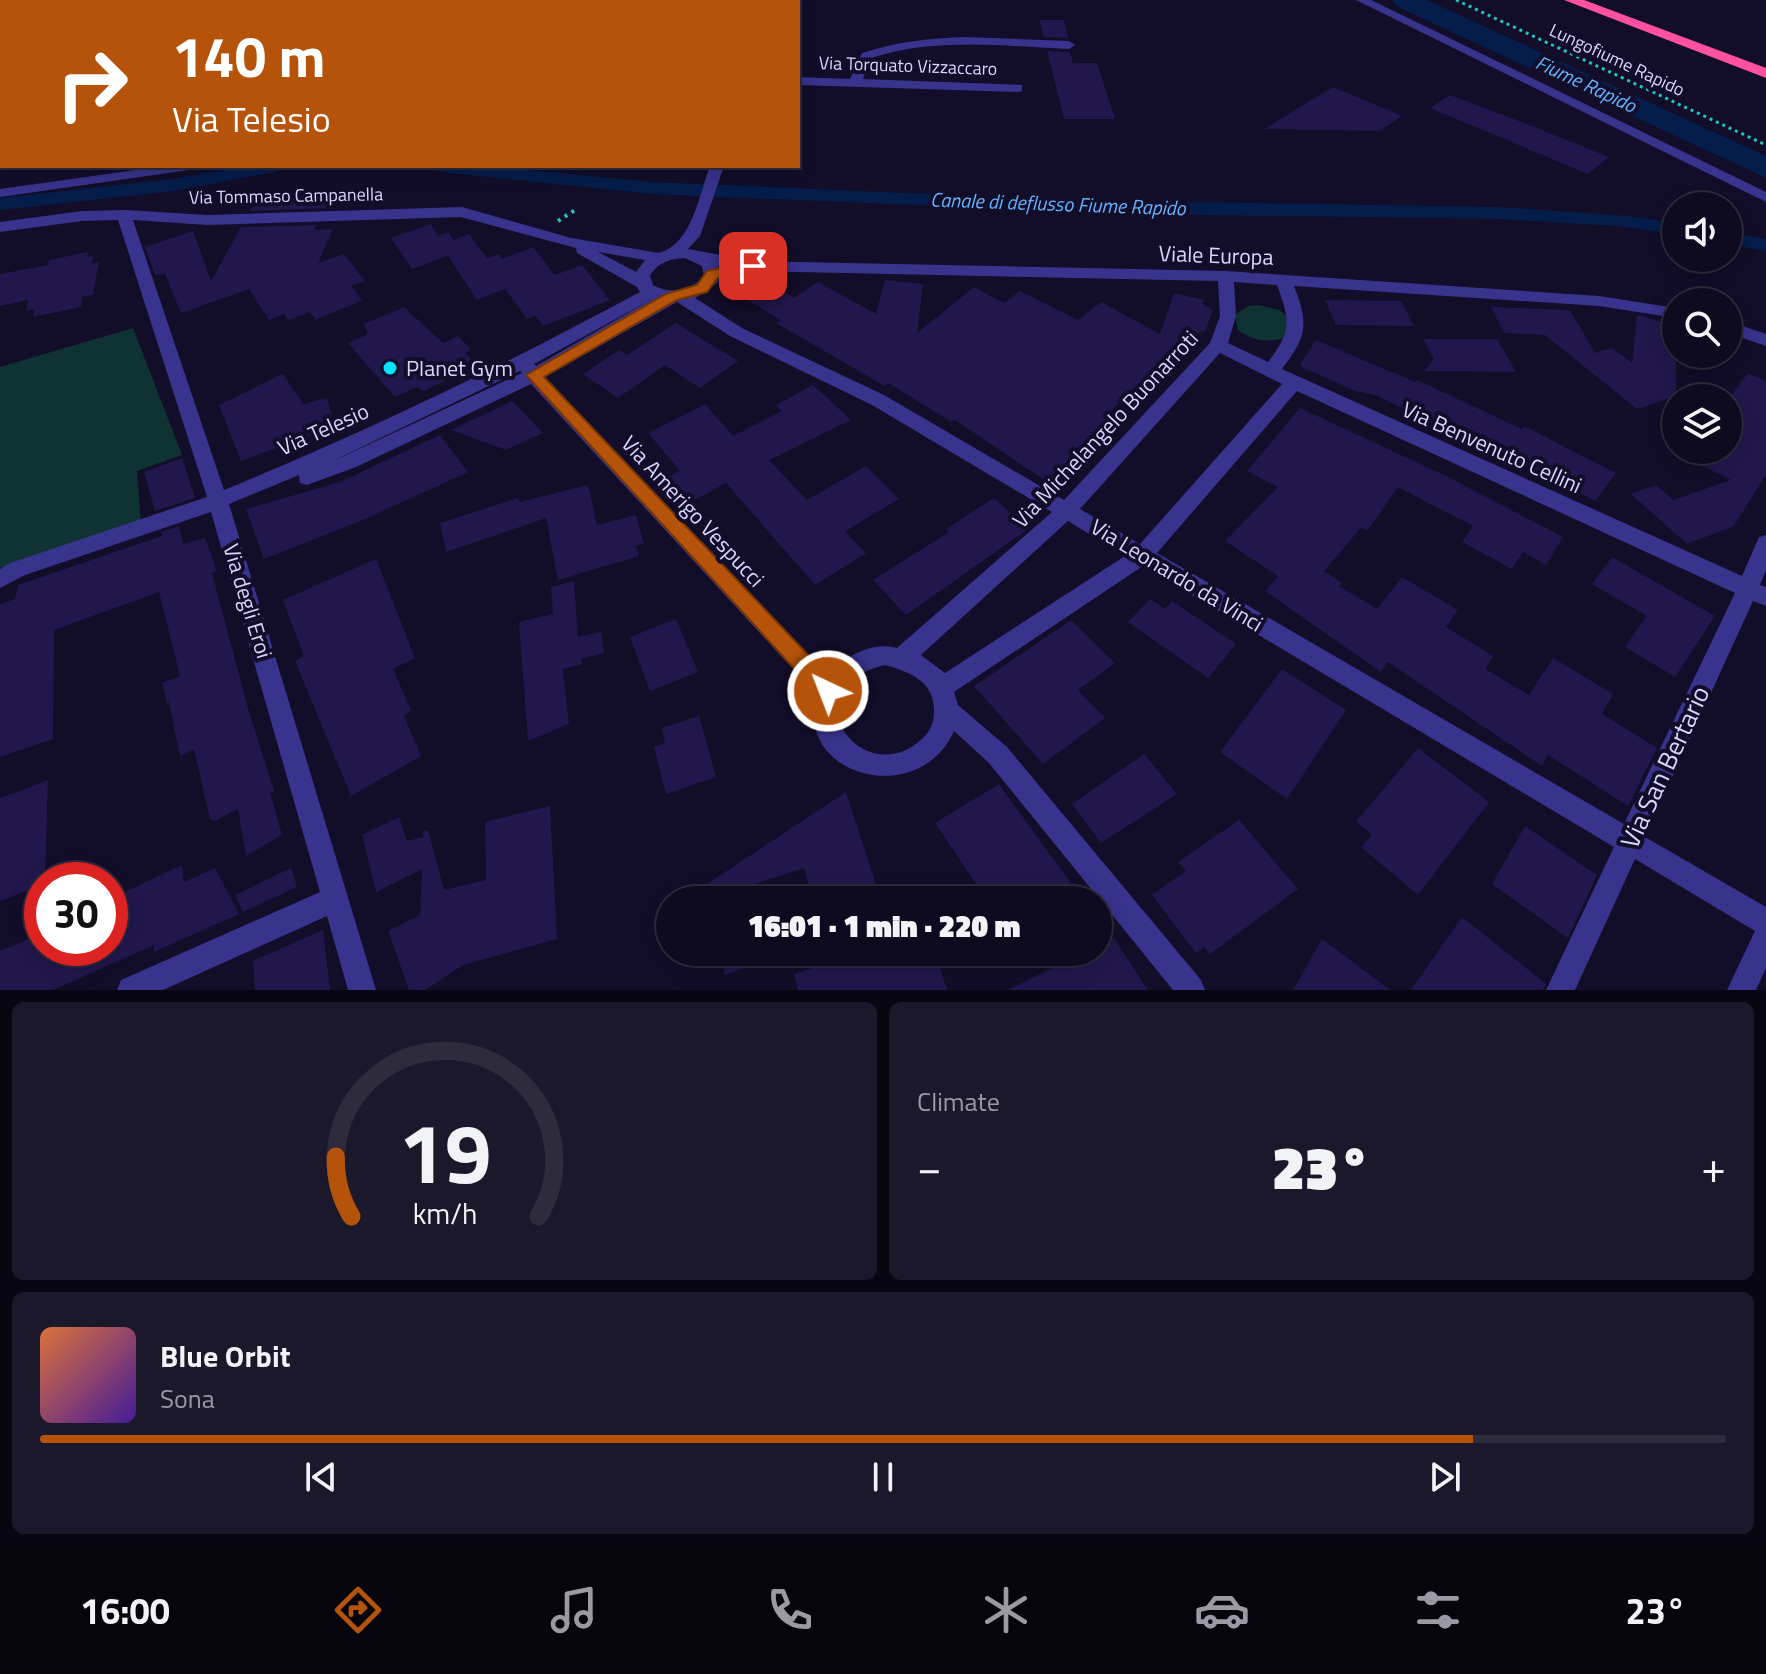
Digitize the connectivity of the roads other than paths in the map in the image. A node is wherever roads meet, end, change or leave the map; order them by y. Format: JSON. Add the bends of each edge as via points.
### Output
{"nodes":[{"id":1,"x":1362,"y":0,"type":"edge"},
{"id":2,"x":1571,"y":0,"type":"edge"},
{"id":3,"x":1069,"y":45,"type":"dead end"},
{"id":4,"x":1766,"y":73,"type":"edge"},
{"id":5,"x":800,"y":81,"type":"edge"},
{"id":6,"x":855,"y":82,"type":"junction"},
{"id":7,"x":1017,"y":88,"type":"dead end"},
{"id":8,"x":178,"y":168,"type":"edge"},
{"id":9,"x":716,"y":170,"type":"edge"},
{"id":10,"x":0,"y":193,"type":"edge"},
{"id":11,"x":1766,"y":198,"type":"edge"},
{"id":12,"x":127,"y":215,"type":"junction"},
{"id":13,"x":0,"y":227,"type":"edge"},
{"id":14,"x":692,"y":236,"type":"junction"},
{"id":15,"x":569,"y":242,"type":"junction"},
{"id":16,"x":667,"y":256,"type":"junction"},
{"id":17,"x":706,"y":268,"type":"junction"},
{"id":18,"x":1226,"y":276,"type":"junction"},
{"id":19,"x":1284,"y":280,"type":"junction"},
{"id":20,"x":647,"y":288,"type":"junction"},
{"id":21,"x":676,"y":297,"type":"junction"},
{"id":22,"x":1662,"y":311,"type":"edge"},
{"id":23,"x":717,"y":321,"type":"junction"},
{"id":24,"x":1742,"y":332,"type":"edge"},
{"id":25,"x":1766,"y":340,"type":"edge"},
{"id":26,"x":1218,"y":345,"type":"junction"},
{"id":27,"x":528,"y":369,"type":"junction"},
{"id":28,"x":1271,"y":371,"type":"junction"},
{"id":29,"x":1294,"y":382,"type":"junction"},
{"id":30,"x":219,"y":506,"type":"junction"},
{"id":31,"x":1067,"y":510,"type":"junction"},
{"id":32,"x":1766,"y":543,"type":"edge"},
{"id":33,"x":1143,"y":555,"type":"junction"},
{"id":34,"x":0,"y":579,"type":"edge"},
{"id":35,"x":1757,"y":592,"type":"edge"},
{"id":36,"x":903,"y":657,"type":"junction"},
{"id":37,"x":828,"y":691,"type":"junction"},
{"id":38,"x":945,"y":699,"type":"junction"},
{"id":39,"x":1631,"y":842,"type":"junction"},
{"id":40,"x":337,"y":898,"type":"junction"},
{"id":41,"x":1766,"y":922,"type":"edge"},
{"id":42,"x":1766,"y":938,"type":"edge"},
{"id":43,"x":131,"y":990,"type":"edge"},
{"id":44,"x":362,"y":990,"type":"edge"},
{"id":45,"x":1191,"y":990,"type":"edge"},
{"id":46,"x":1560,"y":990,"type":"edge"},
{"id":47,"x":1741,"y":990,"type":"edge"}],
"edges":[{"from":1,"to":11,"type":"street"},
{"from":2,"to":4,"type":"highway"},
{"from":3,"to":6,"type":"street","via":[[972,41],[890,46],[866,56]]},
{"from":5,"to":6,"type":"street","name":"Via Torquato Vizzaccaro"},
{"from":6,"to":7,"type":"street","name":"Via Torquato Vizzaccaro"},
{"from":8,"to":10,"type":"street"},
{"from":9,"to":14,"type":"street"},
{"from":12,"to":13,"type":"street","name":"Via Tommaso Campanella"},
{"from":12,"to":15,"type":"street","name":"Via Tommaso Campanella","via":[[207,220],[462,212]]},
{"from":12,"to":30,"type":"street","name":"Via degli Eroi"},
{"from":14,"to":16,"type":"street"},
{"from":14,"to":17,"type":"street"},
{"from":15,"to":16,"type":"street","name":"Via Tommaso Campanella"},
{"from":15,"to":20,"type":"street","name":"Via Tommaso Campanella"},
{"from":16,"to":17,"type":"street","name":"Via Tommaso Campanella"},
{"from":16,"to":20,"type":"street","via":[[645,269]]},
{"from":17,"to":18,"type":"street","name":"Viale Europa"},
{"from":17,"to":21,"type":"street","name":"Via Telesio","via":[[692,294]]},
{"from":17,"to":23,"type":"street","via":[[705,297]]},
{"from":18,"to":19,"type":"street","name":"Viale Europa"},
{"from":18,"to":26,"type":"street","name":"Via Michelangelo Buonarroti","via":[[1228,316]]},
{"from":19,"to":22,"type":"street","name":"Viale Europa","via":[[1599,301]]},
{"from":19,"to":28,"type":"street","via":[[1299,320],[1295,339]]},
{"from":20,"to":21,"type":"street","name":"Via Tommaso Campanella"},
{"from":20,"to":27,"type":"street","name":"Via Telesio"},
{"from":21,"to":23,"type":"street","name":"Via Leonardo da Vinci"},
{"from":21,"to":27,"type":"street","name":"Via Telesio"},
{"from":23,"to":31,"type":"street","name":"Via Leonardo da Vinci","via":[[878,400]]},
{"from":24,"to":25,"type":"street"},
{"from":26,"to":28,"type":"street","name":"Via Benvenuto Cellini"},
{"from":26,"to":31,"type":"street","name":"Via Michelangelo Buonarroti"},
{"from":27,"to":30,"type":"street","name":"Via Telesio","via":[[349,462]]},
{"from":27,"to":37,"type":"street","name":"Via Amerigo Vespucci"},
{"from":28,"to":29,"type":"street","name":"Via Benvenuto Cellini"},
{"from":29,"to":33,"type":"street"},
{"from":29,"to":35,"type":"street","name":"Via Benvenuto Cellini"},
{"from":30,"to":34,"type":"street","name":"Via Telesio"},
{"from":30,"to":40,"type":"street","name":"Via degli Eroi"},
{"from":31,"to":33,"type":"street","name":"Via Leonardo da Vinci"},
{"from":31,"to":36,"type":"street","name":"Via Michelangelo Buonarroti"},
{"from":32,"to":35,"type":"street","name":"Via San Bertario"},
{"from":33,"to":38,"type":"street"},
{"from":33,"to":39,"type":"street","name":"Via Leonardo da Vinci"},
{"from":35,"to":39,"type":"street","name":"Via San Bertario"},
{"from":36,"to":37,"type":"street","via":[[859,661]]},
{"from":36,"to":38,"type":"street","via":[[926,669]]},
{"from":37,"to":38,"type":"street","via":[[826,725],[834,741],[847,754],[884,767],[904,764],[936,744],[945,728]]},
{"from":38,"to":45,"type":"street","via":[[1079,850]]},
{"from":39,"to":41,"type":"street","name":"Via Leonardo da Vinci"},
{"from":39,"to":46,"type":"street","name":"Via San Bertario"},
{"from":40,"to":43,"type":"street"},
{"from":40,"to":44,"type":"street","name":"Via degli Eroi"},
{"from":42,"to":47,"type":"street"}]}
